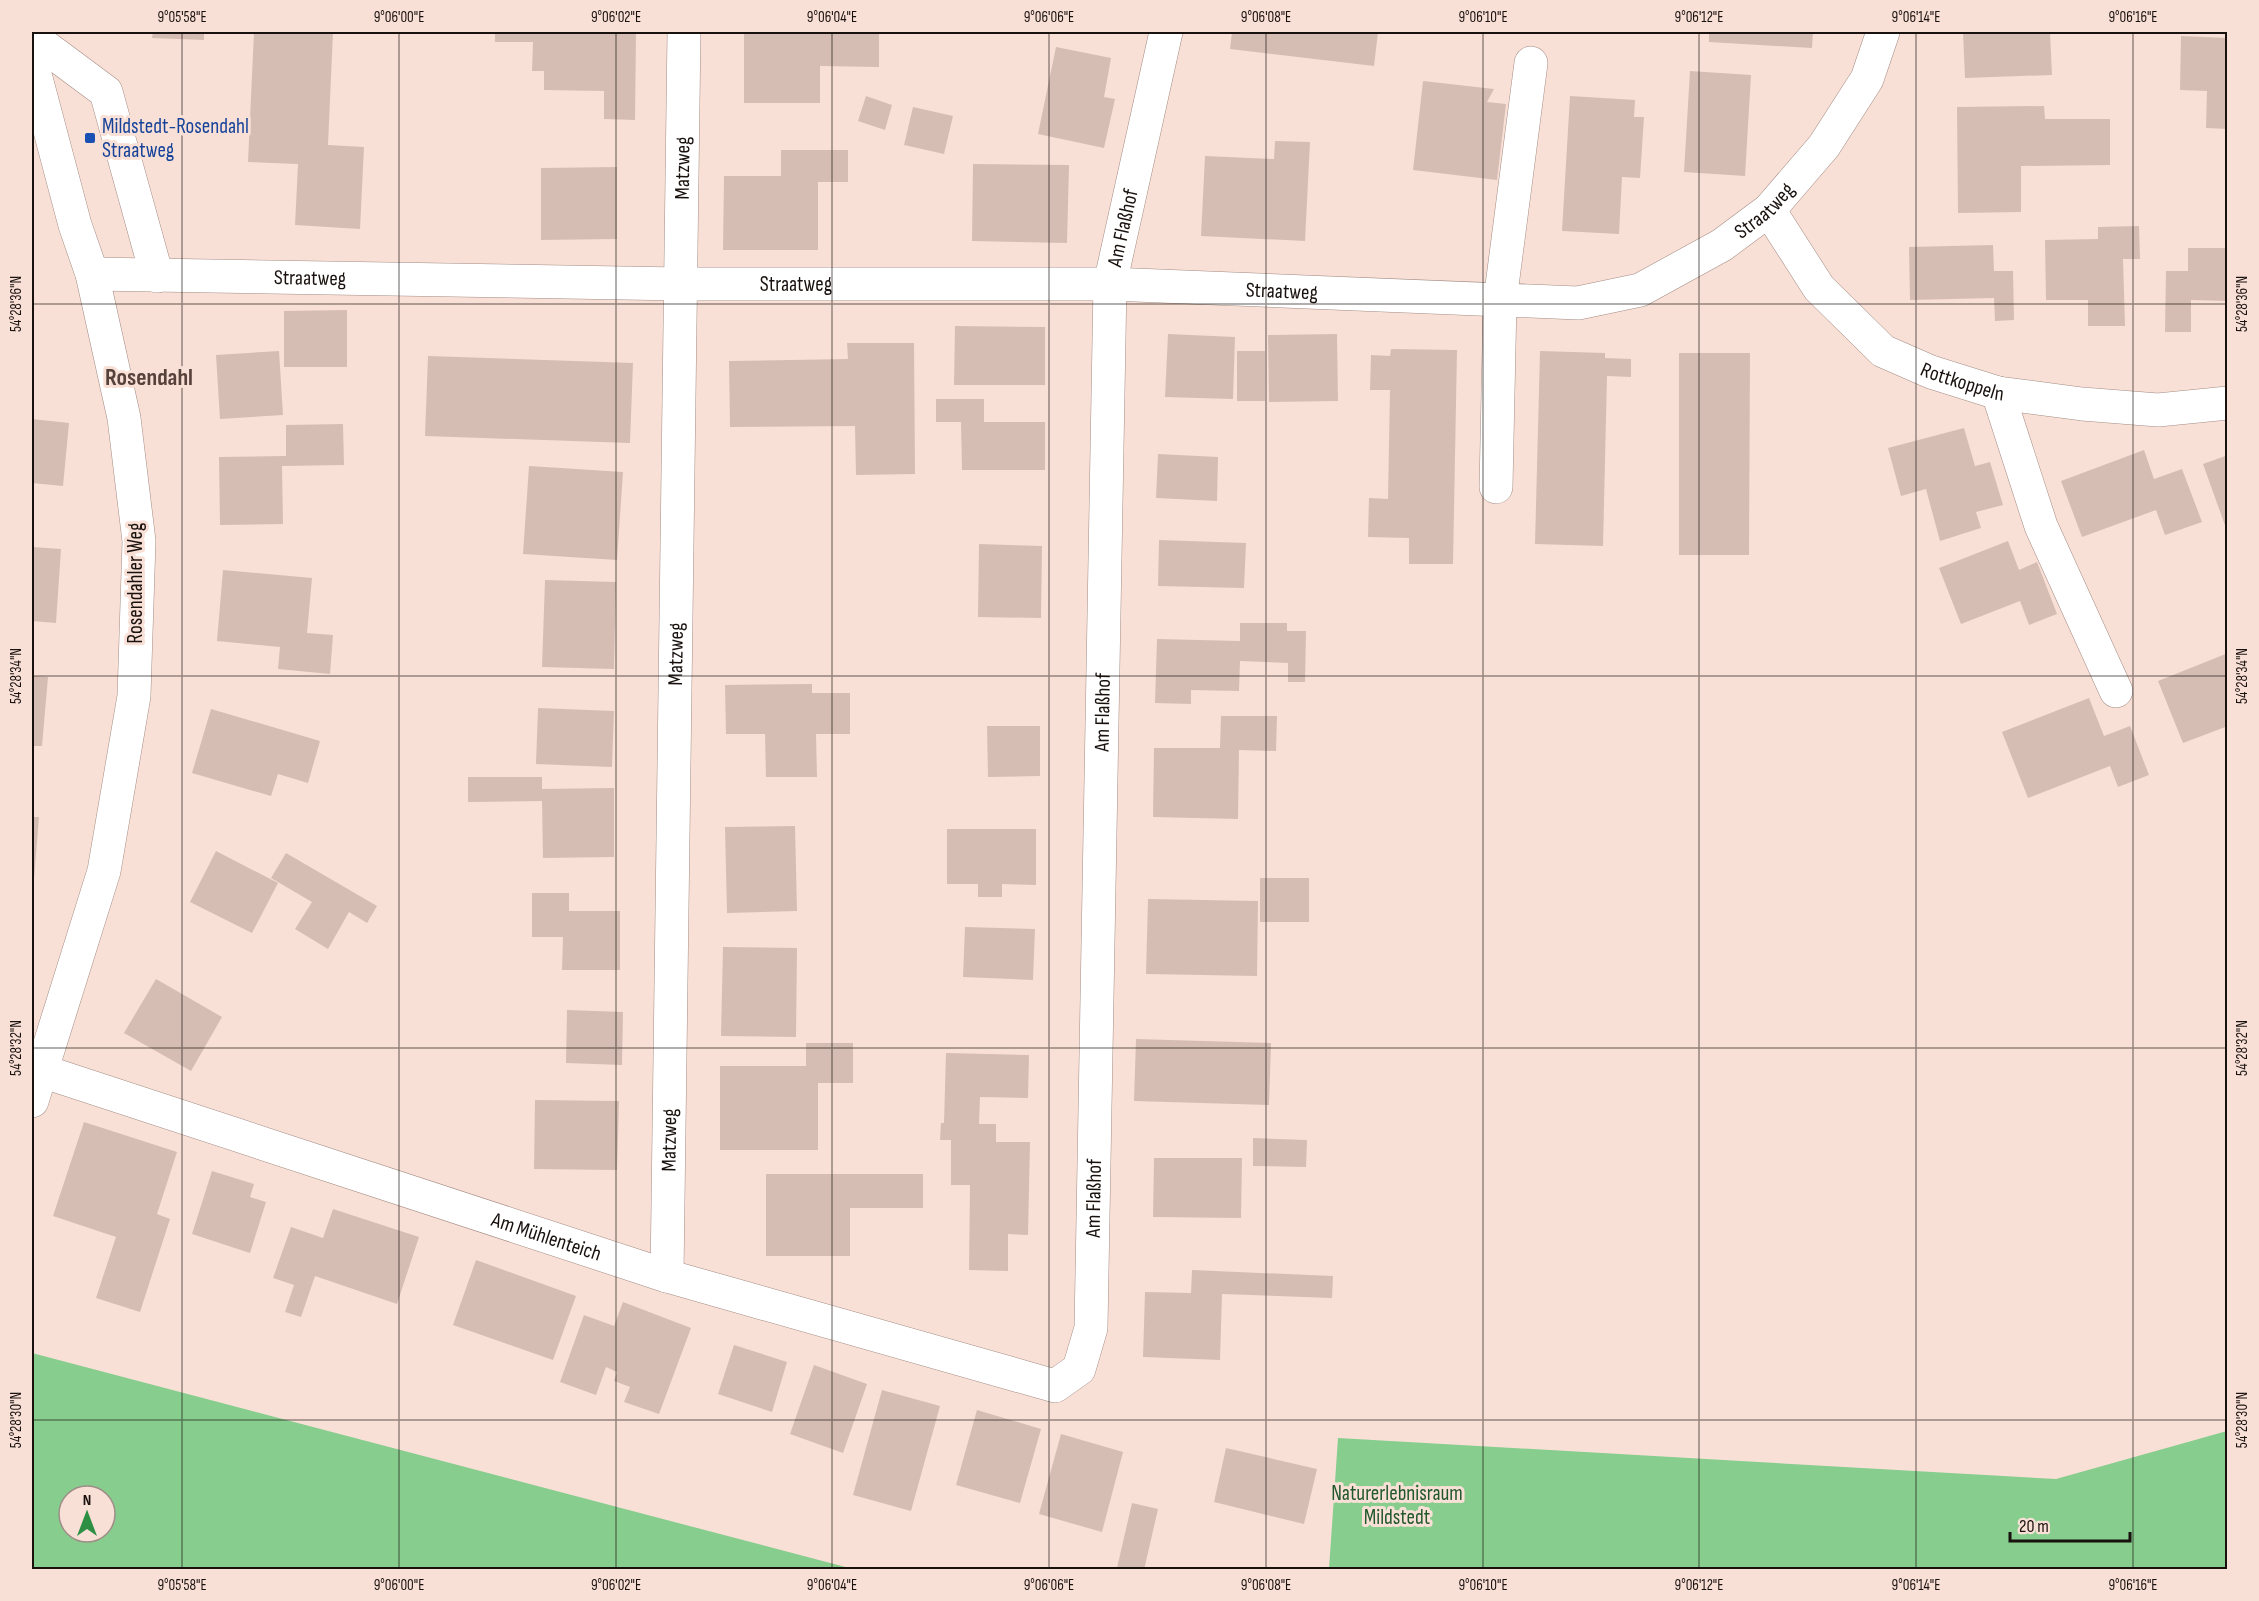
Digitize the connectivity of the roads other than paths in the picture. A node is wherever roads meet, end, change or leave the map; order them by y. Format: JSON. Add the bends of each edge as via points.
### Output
{"nodes":[{"id":1,"x":684,"y":32,"type":"edge"},
{"id":2,"x":1167,"y":32,"type":"edge"},
{"id":3,"x":1883,"y":32,"type":"edge"},
{"id":4,"x":32,"y":37,"type":"edge"},
{"id":5,"x":32,"y":63,"type":"edge"},
{"id":6,"x":1531,"y":63,"type":"dead end"},
{"id":7,"x":1770,"y":210,"type":"junction"},
{"id":8,"x":92,"y":274,"type":"junction"},
{"id":9,"x":158,"y":276,"type":"junction"},
{"id":10,"x":681,"y":284,"type":"junction"},
{"id":11,"x":1110,"y":284,"type":"junction"},
{"id":12,"x":1500,"y":301,"type":"junction"},
{"id":13,"x":1998,"y":393,"type":"junction"},
{"id":14,"x":2228,"y":403,"type":"edge"},
{"id":15,"x":1496,"y":487,"type":"dead end"},
{"id":16,"x":2116,"y":691,"type":"dead end"},
{"id":17,"x":37,"y":1086,"type":"edge"},
{"id":18,"x":667,"y":1276,"type":"junction"},
{"id":19,"x":1055,"y":1386,"type":"joint"}],
"edges":[{"from":1,"to":10,"type":"street","name":"Matzweg"},
{"from":2,"to":11,"type":"street","name":"Am Flaßhof"},
{"from":3,"to":7,"type":"street","name":"Straatweg","via":[[1867,79],[1824,146]]},
{"from":4,"to":9,"type":"street","via":[[106,92]]},
{"from":5,"to":8,"type":"street","name":"Rosendahler Weg"},
{"from":6,"to":12,"type":"street"},
{"from":7,"to":12,"type":"street","name":"Straatweg","via":[[1722,245],[1640,290],[1578,303]]},
{"from":7,"to":13,"type":"street","name":"Rottkoppeln","via":[[1819,288],[1883,351],[1931,372]]},
{"from":8,"to":9,"type":"street","name":"Straatweg"},
{"from":8,"to":17,"type":"street","name":"Rosendahler Weg","via":[[124,418],[139,542],[134,696],[104,871]]},
{"from":9,"to":10,"type":"street","name":"Straatweg"},
{"from":10,"to":11,"type":"street","name":"Straatweg"},
{"from":10,"to":18,"type":"street","name":"Matzweg"},
{"from":11,"to":12,"type":"street","name":"Straatweg"},
{"from":11,"to":19,"type":"street","name":"Am Flaßhof","via":[[1091,1328],[1078,1370]]},
{"from":12,"to":15,"type":"street"},
{"from":13,"to":14,"type":"street","name":"Rottkoppeln","via":[[2158,410]]},
{"from":13,"to":16,"type":"street","via":[[2041,526]]},
{"from":17,"to":18,"type":"street","name":"Am Mühlenteich"},
{"from":18,"to":19,"type":"street","name":"Am Mühlenteich"}]}
